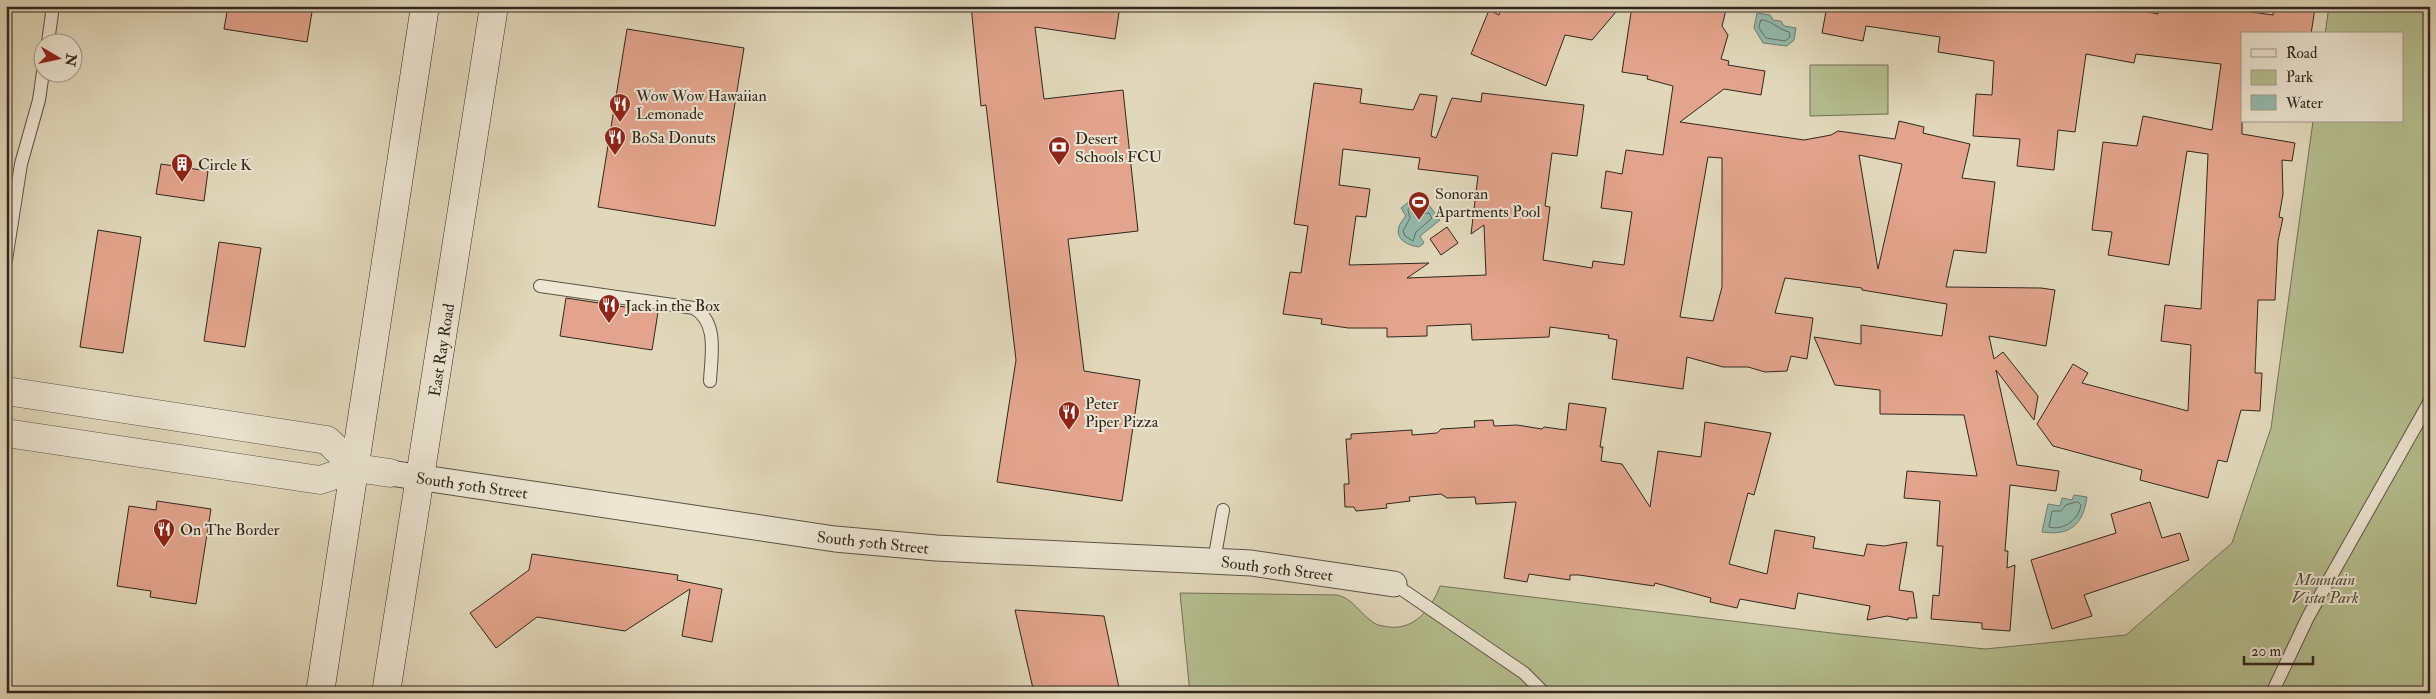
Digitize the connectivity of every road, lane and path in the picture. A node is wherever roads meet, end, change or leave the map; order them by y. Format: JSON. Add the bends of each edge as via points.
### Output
{"nodes":[{"id":1,"x":53,"y":6,"type":"edge"},
{"id":2,"x":425,"y":6,"type":"edge"},
{"id":3,"x":494,"y":6,"type":"edge"},
{"id":4,"x":49,"y":32,"type":"edge"},
{"id":5,"x":42,"y":82,"type":"edge"},
{"id":6,"x":6,"y":260,"type":"edge"},
{"id":7,"x":540,"y":286,"type":"dead end"},
{"id":8,"x":710,"y":381,"type":"dead end"},
{"id":9,"x":6,"y":391,"type":"edge"},
{"id":10,"x":2430,"y":401,"type":"edge"},
{"id":11,"x":6,"y":432,"type":"edge"},
{"id":12,"x":356,"y":468,"type":"junction"},
{"id":13,"x":390,"y":473,"type":"joint"},
{"id":14,"x":421,"y":478,"type":"junction"},
{"id":15,"x":1223,"y":510,"type":"dead end"},
{"id":16,"x":1214,"y":561,"type":"junction"},
{"id":17,"x":1394,"y":584,"type":"joint"},
{"id":18,"x":320,"y":693,"type":"edge"},
{"id":19,"x":386,"y":693,"type":"edge"},
{"id":20,"x":1544,"y":693,"type":"edge"},
{"id":21,"x":2272,"y":693,"type":"edge"}],
"edges":[{"from":1,"to":4,"type":"lane"},
{"from":2,"to":12,"type":"main road"},
{"from":3,"to":14,"type":"main road","name":"East Ray Road"},
{"from":5,"to":6,"type":"lane","via":[[21,164]]},
{"from":7,"to":8,"type":"lane","via":[[694,308],[702,313],[711,330]]},
{"from":9,"to":12,"type":"main road","via":[[328,440]]},
{"from":10,"to":21,"type":"lane","via":[[2308,617]]},
{"from":11,"to":12,"type":"main road","name":"South 50th Street","via":[[320,480]]},
{"from":12,"to":13,"type":"main road","name":"South 50th Street"},
{"from":12,"to":18,"type":"main road"},
{"from":13,"to":14,"type":"street","name":"South 50th Street"},
{"from":14,"to":16,"type":"street","name":"South 50th Street","via":[[835,539],[936,548]]},
{"from":14,"to":19,"type":"main road","name":"East Ray Road"},
{"from":15,"to":16,"type":"lane"},
{"from":16,"to":17,"type":"street","name":"South 50th Street","via":[[1251,563]]},
{"from":17,"to":20,"type":"lane","via":[[1524,673]]}]}
